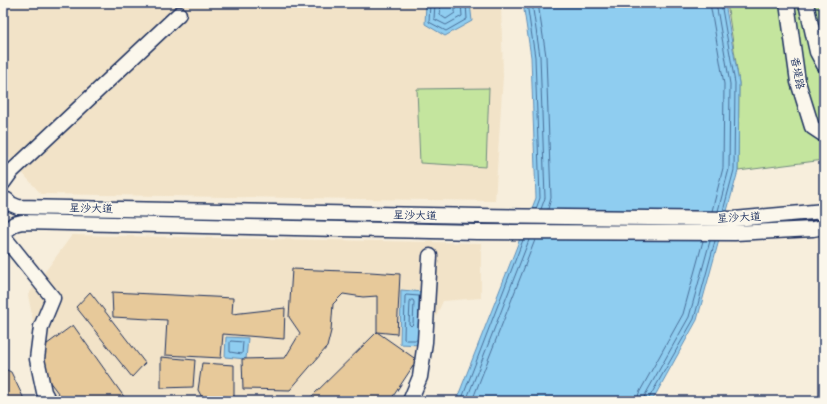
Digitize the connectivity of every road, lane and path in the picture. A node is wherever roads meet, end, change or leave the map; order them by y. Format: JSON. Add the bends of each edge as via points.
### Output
{"nodes":[{"id":1,"x":787,"y":3,"type":"edge"},
{"id":2,"x":806,"y":3,"type":"edge"},
{"id":3,"x":179,"y":14,"type":"dead end"},
{"id":4,"x":824,"y":65,"type":"edge"},
{"id":5,"x":824,"y":135,"type":"edge"},
{"id":6,"x":3,"y":183,"type":"edge"},
{"id":7,"x":5,"y":198,"type":"edge"},
{"id":8,"x":824,"y":211,"type":"edge"},
{"id":9,"x":824,"y":227,"type":"edge"},
{"id":10,"x":6,"y":234,"type":"edge"},
{"id":11,"x":430,"y":256,"type":"dead end"},
{"id":12,"x":49,"y":401,"type":"edge"},
{"id":13,"x":410,"y":401,"type":"edge"}],
"edges":[{"from":1,"to":5,"type":"street","name":"香堤路","via":[[798,82],[812,127]]},
{"from":2,"to":4,"type":"street","name":"香堤路","via":[[817,52]]},
{"from":3,"to":6,"type":"street","via":[[11,172]]},
{"from":7,"to":8,"type":"street","name":"星沙大道","via":[[18,207],[479,216],[734,219]]},
{"from":7,"to":10,"type":"street","via":[[13,216]]},
{"from":9,"to":10,"type":"street","name":"星沙大道","via":[[735,234],[476,232],[18,222]]},
{"from":10,"to":12,"type":"street","via":[[53,298],[41,327],[37,359],[44,392]]},
{"from":11,"to":13,"type":"street","via":[[425,342],[420,377]]}]}
